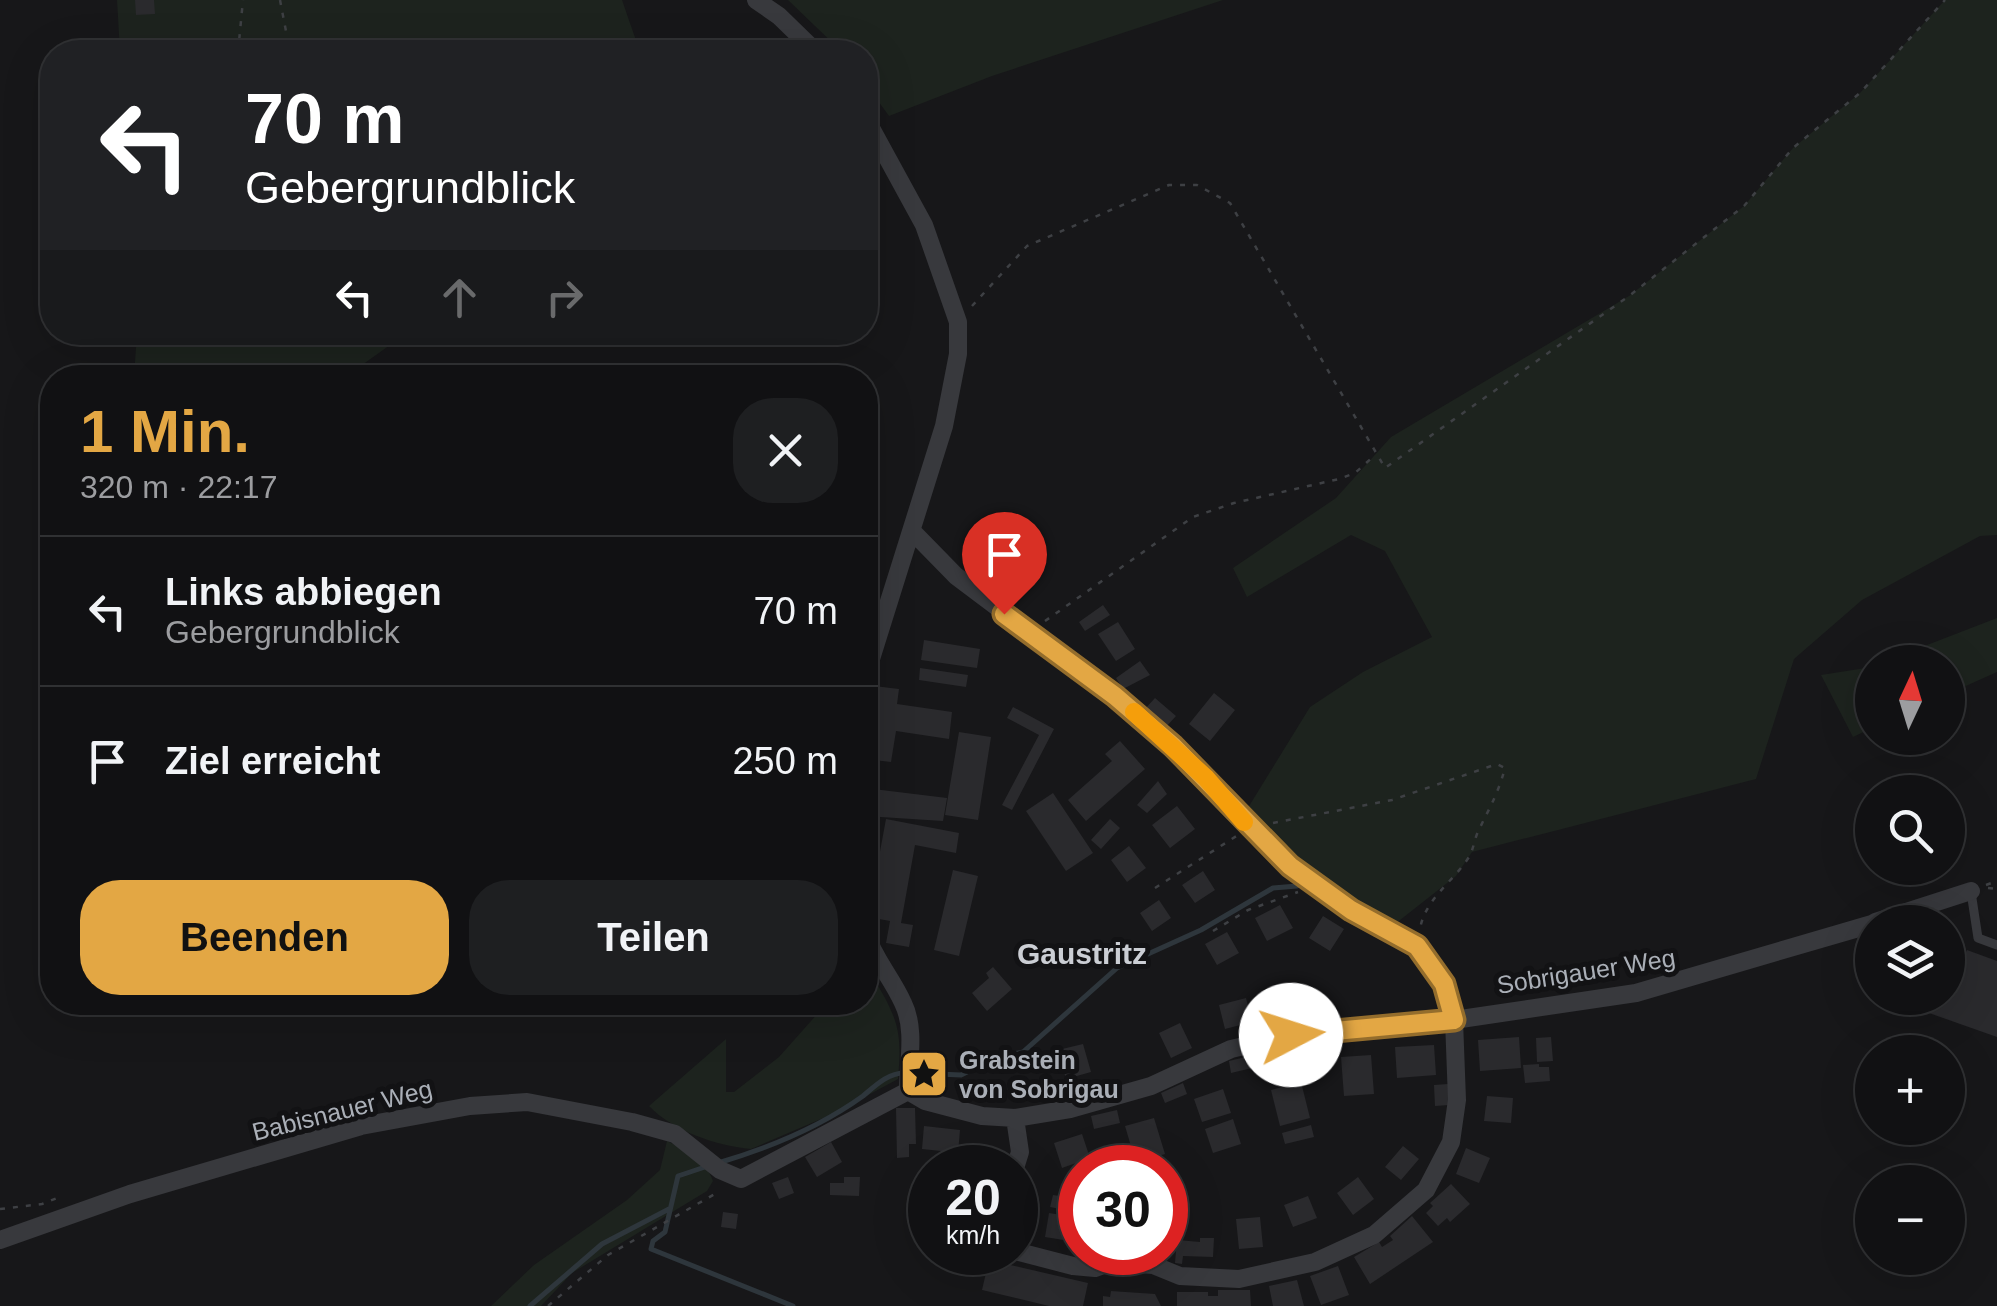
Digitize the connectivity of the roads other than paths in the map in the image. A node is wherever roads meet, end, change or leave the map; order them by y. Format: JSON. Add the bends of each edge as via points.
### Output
{"nodes":[{"id":1,"x":756,"y":0,"type":"edge"},
{"id":2,"x":804,"y":40,"type":"edge"},
{"id":3,"x":878,"y":141,"type":"edge"},
{"id":4,"x":912,"y":531,"type":"junction"},
{"id":5,"x":878,"y":637,"type":"edge"},
{"id":6,"x":1976,"y":889,"type":"joint"},
{"id":7,"x":1928,"y":905,"type":"edge"},
{"id":8,"x":1855,"y":929,"type":"edge"},
{"id":9,"x":1997,"y":945,"type":"edge"},
{"id":10,"x":878,"y":963,"type":"edge"},
{"id":11,"x":1454,"y":1020,"type":"junction"},
{"id":12,"x":908,"y":1078,"type":"junction"},
{"id":13,"x":1014,"y":1118,"type":"junction"},
{"id":14,"x":1019,"y":1145,"type":"edge"},
{"id":15,"x":0,"y":1240,"type":"edge"},
{"id":16,"x":1038,"y":1256,"type":"edge"}],
"edges":[{"from":1,"to":2,"type":"street"},
{"from":3,"to":4,"type":"street","via":[[924,225],[958,322],[944,426]]},
{"from":4,"to":5,"type":"street"},
{"from":4,"to":11,"type":"street","via":[[956,576],[1173,746],[1290,866],[1417,946],[1439,975]]},
{"from":6,"to":7,"type":"street","name":"Sobrigauer Weg"},
{"from":6,"to":9,"type":"lane","via":[[1978,938]]},
{"from":8,"to":11,"type":"street","name":"Sobrigauer Weg","via":[[1636,993]]},
{"from":10,"to":12,"type":"street","via":[[903,1002]]},
{"from":11,"to":13,"type":"street","name":"Sobrigauer Weg","via":[[1291,1035],[1231,1049],[1104,1102]]},
{"from":11,"to":16,"type":"street","via":[[1451,1142],[1426,1190],[1374,1235],[1315,1262],[1239,1279],[1180,1276],[1153,1264],[1084,1267]]},
{"from":12,"to":13,"type":"street","via":[[925,1101]]},
{"from":12,"to":15,"type":"street","name":"Babisnauer Weg","via":[[742,1178],[675,1134],[632,1122],[527,1102],[470,1106],[361,1126]]},
{"from":13,"to":14,"type":"street"}]}
